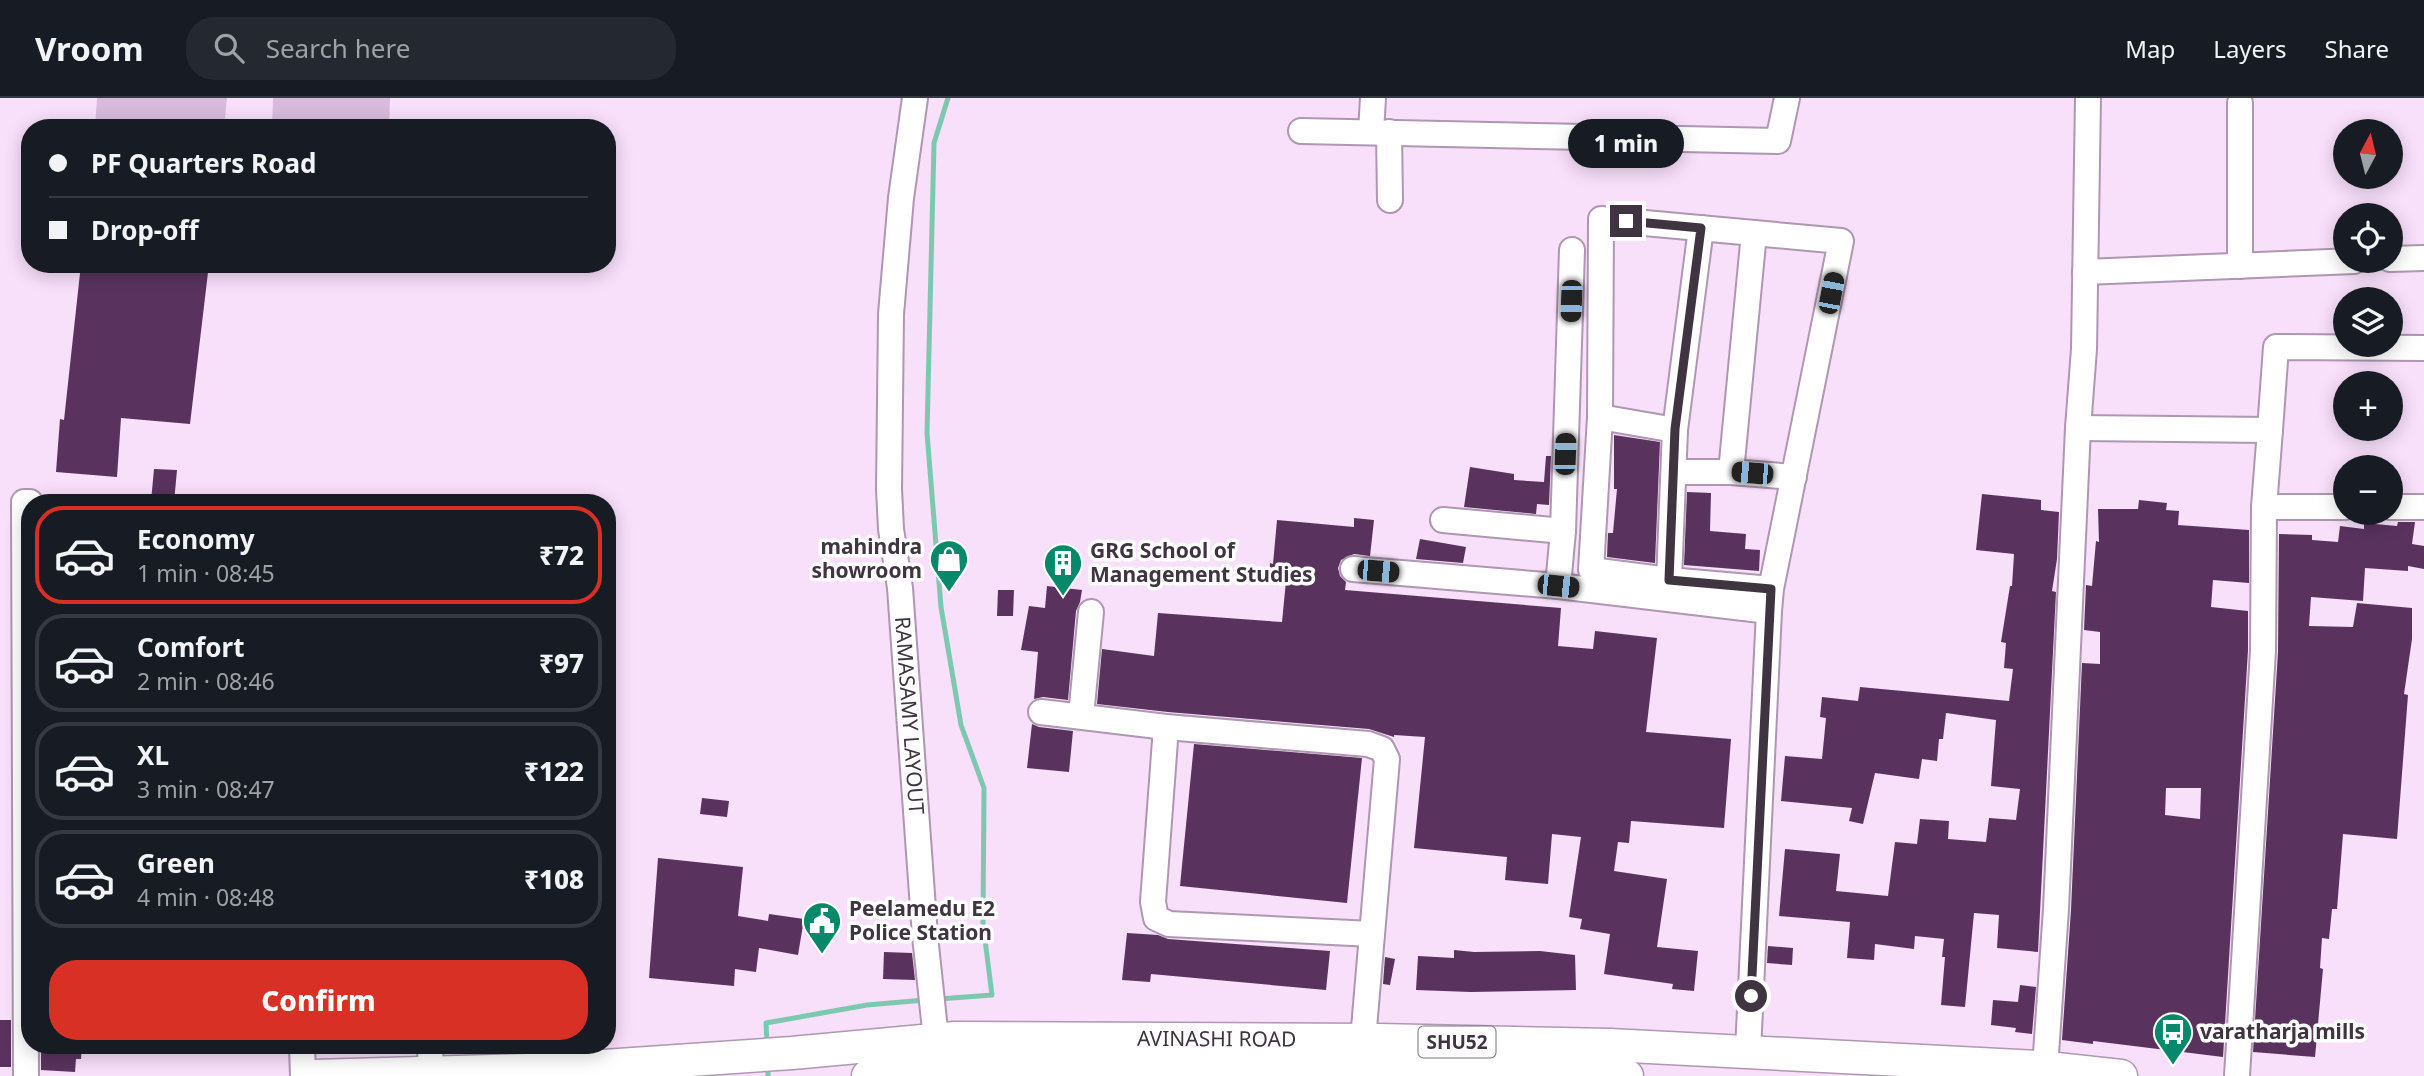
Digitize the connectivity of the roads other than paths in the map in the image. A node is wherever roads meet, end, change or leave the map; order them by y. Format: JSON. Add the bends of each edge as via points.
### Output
{"nodes":[{"id":1,"x":915,"y":98,"type":"edge"},
{"id":2,"x":1373,"y":98,"type":"edge"},
{"id":3,"x":1787,"y":98,"type":"edge"},
{"id":4,"x":2088,"y":98,"type":"edge"},
{"id":5,"x":2240,"y":103,"type":"dead end"},
{"id":6,"x":1301,"y":131,"type":"dead end"},
{"id":7,"x":1380,"y":132,"type":"junction"},
{"id":8,"x":1391,"y":200,"type":"dead end"},
{"id":9,"x":1701,"y":228,"type":"junction"},
{"id":10,"x":1754,"y":233,"type":"junction"},
{"id":11,"x":1572,"y":250,"type":"dead end"},
{"id":12,"x":2424,"y":258,"type":"edge"},
{"id":13,"x":2403,"y":259,"type":"edge"},
{"id":14,"x":2333,"y":262,"type":"edge"},
{"id":15,"x":2240,"y":266,"type":"junction"},
{"id":16,"x":2085,"y":272,"type":"junction"},
{"id":17,"x":2424,"y":348,"type":"edge"},
{"id":18,"x":1600,"y":417,"type":"junction"},
{"id":19,"x":2078,"y":428,"type":"junction"},
{"id":20,"x":1675,"y":429,"type":"junction"},
{"id":21,"x":2270,"y":430,"type":"junction"},
{"id":22,"x":1731,"y":471,"type":"junction"},
{"id":23,"x":1675,"y":472,"type":"junction"},
{"id":24,"x":1794,"y":477,"type":"junction"},
{"id":25,"x":2333,"y":507,"type":"edge"},
{"id":26,"x":2403,"y":507,"type":"edge"},
{"id":27,"x":2424,"y":507,"type":"edge"},
{"id":28,"x":2264,"y":508,"type":"junction"},
{"id":29,"x":1443,"y":520,"type":"dead end"},
{"id":30,"x":1563,"y":531,"type":"junction"},
{"id":31,"x":1353,"y":569,"type":"dead end"},
{"id":32,"x":1669,"y":580,"type":"junction"},
{"id":33,"x":1558,"y":586,"type":"junction"},
{"id":34,"x":1770,"y":600,"type":"junction"},
{"id":35,"x":1091,"y":612,"type":"dead end"},
{"id":36,"x":1041,"y":712,"type":"dead end"},
{"id":37,"x":1082,"y":716,"type":"junction"},
{"id":38,"x":1166,"y":727,"type":"junction"},
{"id":39,"x":1372,"y":934,"type":"junction"},
{"id":40,"x":936,"y":1039,"type":"junction"},
{"id":41,"x":1363,"y":1040,"type":"junction"},
{"id":42,"x":1748,"y":1051,"type":"junction"},
{"id":43,"x":26,"y":1054,"type":"edge"},
{"id":44,"x":302,"y":1054,"type":"edge"},
{"id":45,"x":431,"y":1059,"type":"edge"},
{"id":46,"x":2045,"y":1068,"type":"junction"},
{"id":47,"x":1156,"y":1072,"type":"edge"},
{"id":48,"x":1325,"y":1073,"type":"edge"},
{"id":49,"x":1491,"y":1074,"type":"edge"},
{"id":50,"x":26,"y":1076,"type":"edge"},
{"id":51,"x":303,"y":1076,"type":"edge"},
{"id":52,"x":313,"y":1076,"type":"edge"},
{"id":53,"x":868,"y":1076,"type":"edge"},
{"id":54,"x":1613,"y":1076,"type":"edge"},
{"id":55,"x":1627,"y":1076,"type":"edge"},
{"id":56,"x":2121,"y":1076,"type":"edge"},
{"id":57,"x":2237,"y":1076,"type":"edge"}],
"edges":[{"from":1,"to":40,"type":"street","name":"RAMASAMY LAYOUT","via":[[891,314],[889,489]]},
{"from":2,"to":7,"type":"street"},
{"from":3,"to":7,"type":"street","via":[[1778,141]]},
{"from":4,"to":16,"type":"street"},
{"from":5,"to":15,"type":"street"},
{"from":6,"to":7,"type":"street"},
{"from":7,"to":8,"type":"street"},
{"from":9,"to":10,"type":"street"},
{"from":9,"to":18,"type":"street","via":[[1601,219]]},
{"from":9,"to":20,"type":"street"},
{"from":10,"to":22,"type":"street"},
{"from":10,"to":24,"type":"street","via":[[1841,241]]},
{"from":11,"to":30,"type":"street"},
{"from":12,"to":13,"type":"street"},
{"from":14,"to":15,"type":"street"},
{"from":15,"to":16,"type":"street"},
{"from":16,"to":19,"type":"street"},
{"from":17,"to":21,"type":"street","via":[[2276,347]]},
{"from":18,"to":20,"type":"street"},
{"from":18,"to":32,"type":"street","via":[[1591,570]]},
{"from":19,"to":21,"type":"street"},
{"from":19,"to":46,"type":"street"},
{"from":20,"to":23,"type":"street"},
{"from":21,"to":28,"type":"street"},
{"from":22,"to":23,"type":"street"},
{"from":22,"to":24,"type":"street"},
{"from":23,"to":32,"type":"street"},
{"from":24,"to":34,"type":"street"},
{"from":25,"to":28,"type":"street"},
{"from":26,"to":27,"type":"street"},
{"from":28,"to":57,"type":"street","via":[[2263,651]]},
{"from":29,"to":30,"type":"street"},
{"from":30,"to":33,"type":"street"},
{"from":31,"to":33,"type":"street"},
{"from":32,"to":34,"type":"street"},
{"from":33,"to":34,"type":"street"},
{"from":34,"to":42,"type":"street"},
{"from":35,"to":37,"type":"street"},
{"from":36,"to":37,"type":"street"},
{"from":37,"to":38,"type":"street"},
{"from":38,"to":39,"type":"street","via":[[1368,744],[1382,749],[1387,759]]},
{"from":38,"to":39,"type":"street","via":[[1153,902],[1156,918],[1169,924]]},
{"from":39,"to":41,"type":"street"},
{"from":40,"to":41,"type":"main road","name":"AVINASHI ROAD","number":"SHU52"},
{"from":40,"to":45,"type":"main road","name":"AVINASHI ROAD","number":"SHU52","via":[[560,1069]]},
{"from":41,"to":42,"type":"main road","name":"AVINASHI ROAD","number":"SHU52"},
{"from":42,"to":46,"type":"main road","name":"AVINASHI ROAD","number":"SHU52"},
{"from":43,"to":50,"type":"street"},
{"from":44,"to":51,"type":"street"},
{"from":45,"to":52,"type":"main road","name":"AVINASHI ROAD","number":"SHU52"},
{"from":46,"to":56,"type":"main road","name":"AVINASHI ROAD","number":"SHU52"},
{"from":47,"to":48,"type":"main road","number":"SHU52"},
{"from":47,"to":53,"type":"main road","number":"SHU52","via":[[960,1068]]},
{"from":48,"to":49,"type":"main road","number":"SHU52"},
{"from":49,"to":54,"type":"main road","number":"SHU52"},
{"from":54,"to":55,"type":"main road","number":"SHU52"}]}
